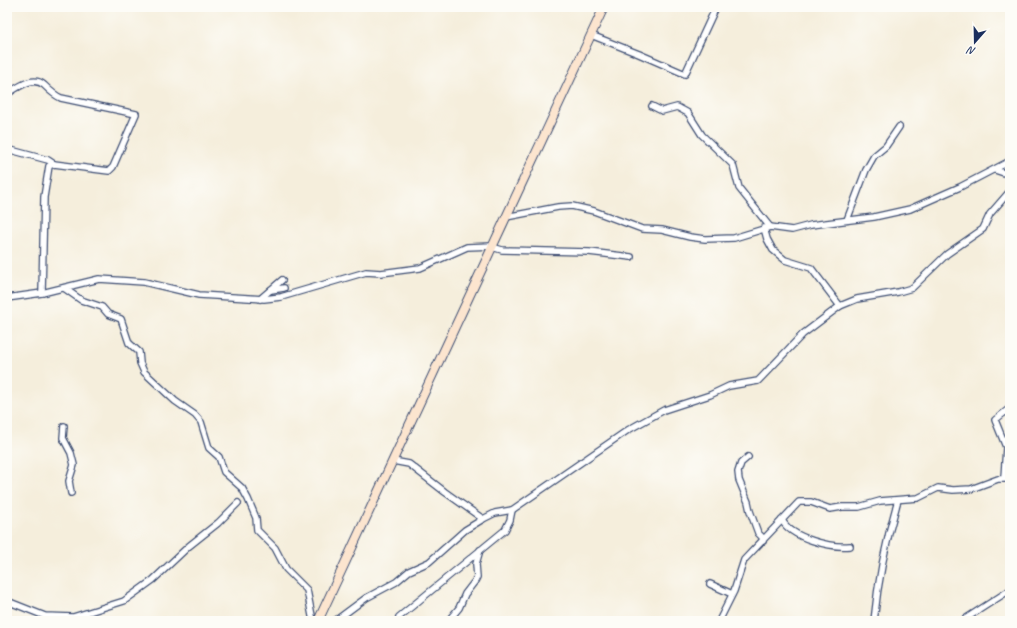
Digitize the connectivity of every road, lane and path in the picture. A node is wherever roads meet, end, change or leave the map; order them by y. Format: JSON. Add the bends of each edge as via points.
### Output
{"nodes":[{"id":1,"x":604,"y":7,"type":"edge"},
{"id":2,"x":716,"y":7,"type":"edge"},
{"id":3,"x":591,"y":35,"type":"junction"},
{"id":4,"x":7,"y":94,"type":"edge"},
{"id":5,"x":652,"y":106,"type":"dead end"},
{"id":6,"x":899,"y":127,"type":"dead end"},
{"id":7,"x":7,"y":149,"type":"edge"},
{"id":8,"x":1010,"y":162,"type":"edge"},
{"id":9,"x":54,"y":164,"type":"junction"},
{"id":10,"x":995,"y":170,"type":"junction"},
{"id":11,"x":1010,"y":175,"type":"edge"},
{"id":12,"x":1010,"y":191,"type":"edge"},
{"id":13,"x":506,"y":217,"type":"junction"},
{"id":14,"x":847,"y":220,"type":"junction"},
{"id":15,"x":767,"y":227,"type":"junction"},
{"id":16,"x":492,"y":247,"type":"junction"},
{"id":17,"x":632,"y":257,"type":"dead end"},
{"id":18,"x":282,"y":280,"type":"dead end"},
{"id":19,"x":64,"y":288,"type":"junction"},
{"id":20,"x":284,"y":288,"type":"dead end"},
{"id":21,"x":270,"y":290,"type":"junction"},
{"id":22,"x":42,"y":293,"type":"junction"},
{"id":23,"x":7,"y":298,"type":"edge"},
{"id":24,"x":260,"y":299,"type":"junction"},
{"id":25,"x":840,"y":306,"type":"junction"},
{"id":26,"x":1010,"y":408,"type":"edge"},
{"id":27,"x":64,"y":426,"type":"dead end"},
{"id":28,"x":748,"y":457,"type":"dead end"},
{"id":29,"x":393,"y":461,"type":"junction"},
{"id":30,"x":1007,"y":478,"type":"edge"},
{"id":31,"x":72,"y":492,"type":"dead end"},
{"id":32,"x":898,"y":500,"type":"junction"},
{"id":33,"x":238,"y":503,"type":"dead end"},
{"id":34,"x":512,"y":510,"type":"junction"},
{"id":35,"x":483,"y":519,"type":"junction"},
{"id":36,"x":782,"y":520,"type":"junction"},
{"id":37,"x":777,"y":526,"type":"junction"},
{"id":38,"x":785,"y":527,"type":"junction"},
{"id":39,"x":763,"y":541,"type":"junction"},
{"id":40,"x":850,"y":546,"type":"dead end"},
{"id":41,"x":480,"y":550,"type":"junction"},
{"id":42,"x":710,"y":584,"type":"dead end"},
{"id":43,"x":1010,"y":590,"type":"edge"},
{"id":44,"x":732,"y":594,"type":"junction"},
{"id":45,"x":7,"y":601,"type":"edge"},
{"id":46,"x":400,"y":617,"type":"dead end"},
{"id":47,"x":313,"y":621,"type":"edge"},
{"id":48,"x":318,"y":621,"type":"edge"},
{"id":49,"x":335,"y":621,"type":"edge"},
{"id":50,"x":448,"y":621,"type":"edge"},
{"id":51,"x":720,"y":621,"type":"edge"},
{"id":52,"x":874,"y":621,"type":"edge"},
{"id":53,"x":962,"y":621,"type":"edge"}],
"edges":[{"from":1,"to":3,"type":"street"},
{"from":2,"to":3,"type":"street","via":[[685,74]]},
{"from":3,"to":13,"type":"street"},
{"from":4,"to":9,"type":"street","via":[[35,81],[43,84],[53,95],[62,98],[136,114],[109,171]]},
{"from":5,"to":15,"type":"street","via":[[662,111],[677,107],[688,113],[702,135],[732,165],[739,188]]},
{"from":6,"to":14,"type":"street","via":[[886,146],[874,156],[866,170]]},
{"from":7,"to":9,"type":"street"},
{"from":8,"to":10,"type":"street"},
{"from":9,"to":22,"type":"street","via":[[50,166],[44,197]]},
{"from":10,"to":11,"type":"street"},
{"from":10,"to":14,"type":"street","via":[[910,209]]},
{"from":12,"to":25,"type":"street","via":[[990,214],[983,229],[946,254],[912,288],[857,299]]},
{"from":13,"to":15,"type":"street","via":[[572,206],[606,215],[634,227],[705,239],[734,238]]},
{"from":13,"to":16,"type":"street"},
{"from":14,"to":15,"type":"street","via":[[792,230]]},
{"from":15,"to":25,"type":"street","via":[[767,239],[774,250],[785,260],[811,268]]},
{"from":16,"to":17,"type":"street","via":[[502,250],[590,252]]},
{"from":16,"to":24,"type":"street","via":[[467,247],[420,268],[381,273],[366,272],[281,297]]},
{"from":16,"to":29,"type":"street"},
{"from":18,"to":21,"type":"street"},
{"from":19,"to":22,"type":"street"},
{"from":19,"to":24,"type":"street","via":[[98,279],[144,282],[199,295]]},
{"from":19,"to":47,"type":"street","via":[[81,300],[102,307],[108,314],[122,319],[129,343],[139,352],[144,372],[202,422],[210,448],[219,457],[224,472],[242,488],[248,499],[258,530],[276,548],[286,569],[307,590]]},
{"from":20,"to":21,"type":"street"},
{"from":21,"to":24,"type":"street"},
{"from":22,"to":23,"type":"street"},
{"from":25,"to":34,"type":"street","via":[[803,334],[758,381],[729,386],[659,413],[628,430]]},
{"from":26,"to":30,"type":"street","via":[[995,420],[1006,447],[1003,471]]},
{"from":27,"to":31,"type":"street","via":[[63,438],[72,453],[74,466],[69,482]]},
{"from":28,"to":39,"type":"street","via":[[741,463],[738,478]]},
{"from":29,"to":35,"type":"street","via":[[409,464]]},
{"from":29,"to":48,"type":"street"},
{"from":30,"to":32,"type":"street","via":[[971,489],[938,488],[918,498]]},
{"from":32,"to":36,"type":"street","via":[[880,500],[859,507],[830,509],[802,501]]},
{"from":32,"to":52,"type":"street","via":[[885,548],[874,606]]},
{"from":33,"to":45,"type":"street","via":[[153,580],[124,602],[73,617],[45,616]]},
{"from":34,"to":35,"type":"street","via":[[492,514]]},
{"from":34,"to":41,"type":"street","via":[[508,525]]},
{"from":35,"to":49,"type":"street","via":[[465,530],[429,562],[409,570],[396,582],[366,598]]},
{"from":36,"to":37,"type":"street"},
{"from":36,"to":38,"type":"street"},
{"from":37,"to":38,"type":"street"},
{"from":37,"to":39,"type":"street"},
{"from":38,"to":40,"type":"street","via":[[830,545]]},
{"from":39,"to":44,"type":"street","via":[[744,560]]},
{"from":41,"to":46,"type":"street"},
{"from":41,"to":50,"type":"street","via":[[476,578],[459,608]]},
{"from":42,"to":44,"type":"street"},
{"from":43,"to":53,"type":"street"},
{"from":44,"to":51,"type":"street"}]}
